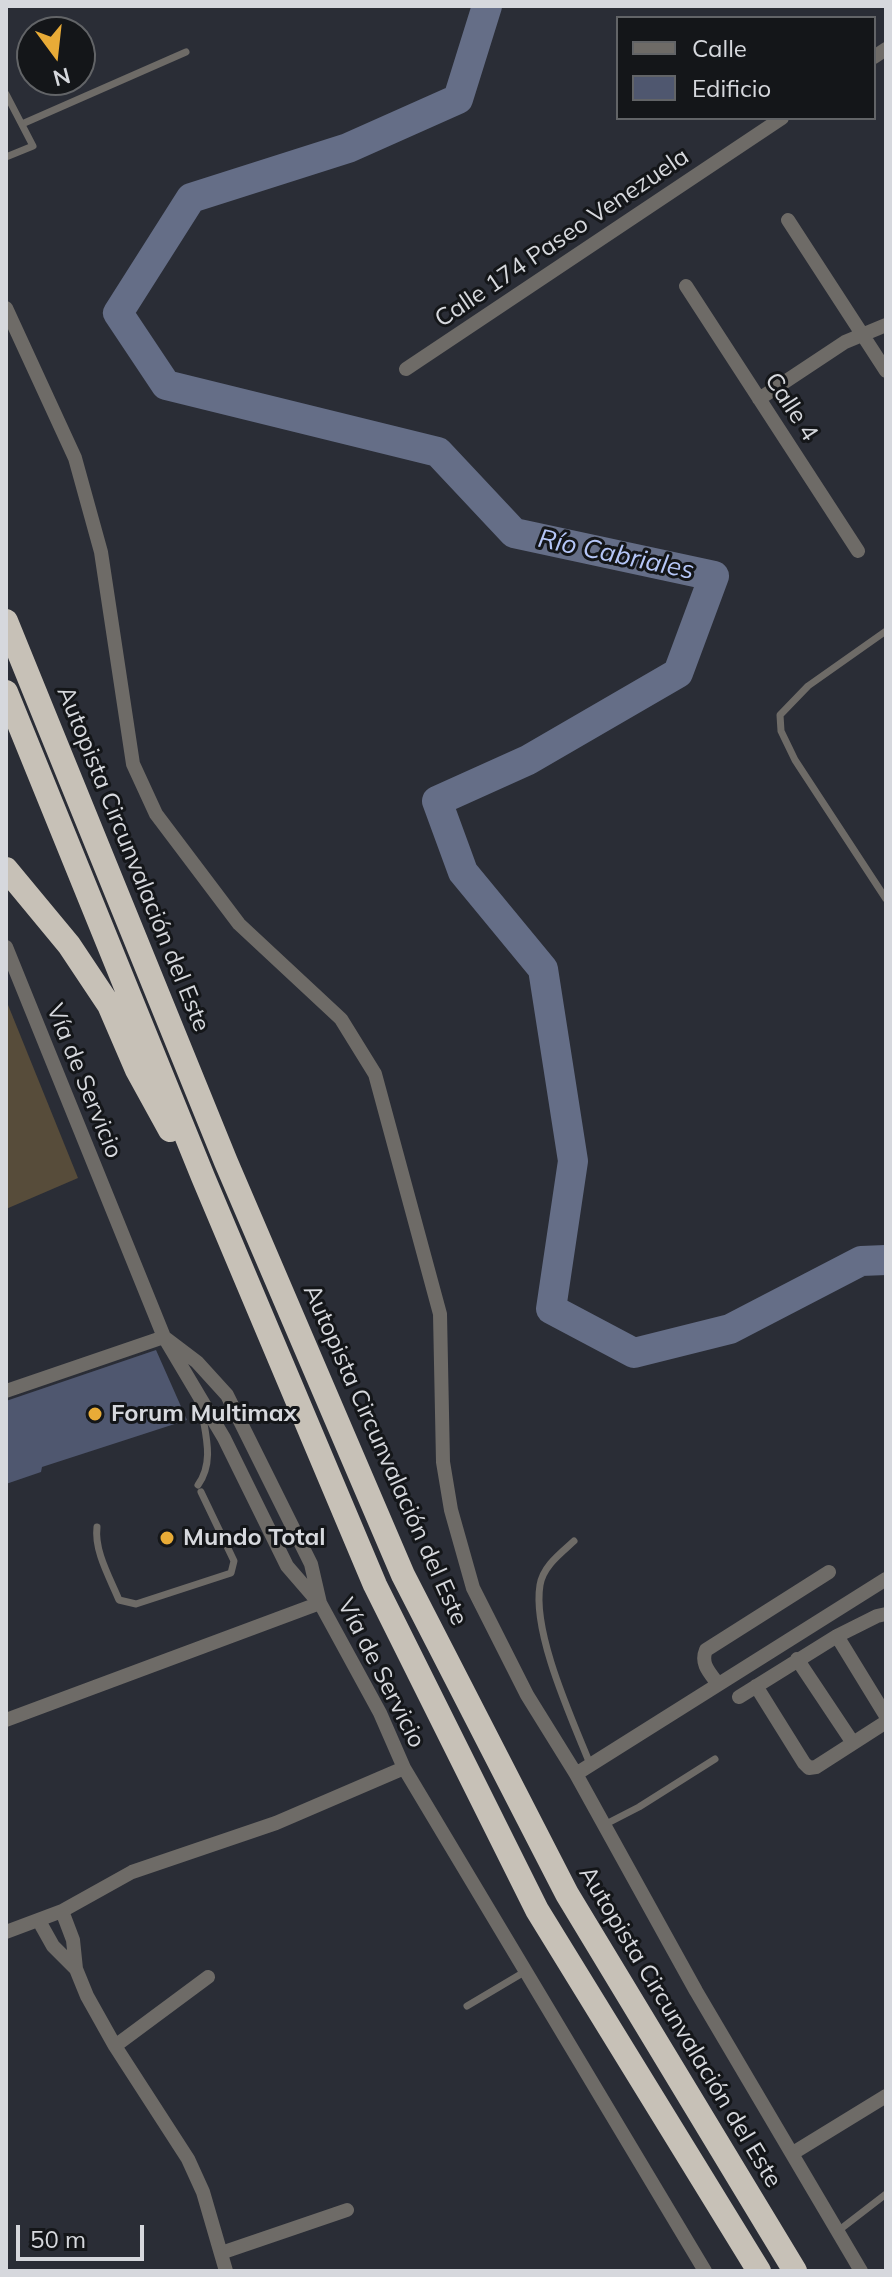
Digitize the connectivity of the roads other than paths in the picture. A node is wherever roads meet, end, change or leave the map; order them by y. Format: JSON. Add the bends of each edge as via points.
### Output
{"nodes":[{"id":1,"x":186,"y":52,"type":"dead end"},
{"id":2,"x":6,"y":94,"type":"edge"},
{"id":3,"x":779,"y":120,"type":"edge"},
{"id":4,"x":22,"y":124,"type":"junction"},
{"id":5,"x":6,"y":157,"type":"edge"},
{"id":6,"x":788,"y":220,"type":"dead end"},
{"id":7,"x":686,"y":286,"type":"dead end"},
{"id":8,"x":6,"y":308,"type":"edge"},
{"id":9,"x":886,"y":325,"type":"edge"},
{"id":10,"x":862,"y":334,"type":"junction"},
{"id":11,"x":406,"y":369,"type":"dead end"},
{"id":12,"x":886,"y":371,"type":"edge"},
{"id":13,"x":759,"y":399,"type":"junction"},
{"id":14,"x":858,"y":551,"type":"dead end"},
{"id":15,"x":6,"y":621,"type":"edge"},
{"id":16,"x":886,"y":631,"type":"edge"},
{"id":17,"x":6,"y":692,"type":"edge"},
{"id":18,"x":6,"y":869,"type":"edge"},
{"id":19,"x":886,"y":899,"type":"edge"},
{"id":20,"x":6,"y":947,"type":"edge"},
{"id":21,"x":208,"y":1186,"type":"junction"},
{"id":22,"x":164,"y":1337,"type":"junction"},
{"id":23,"x":6,"y":1391,"type":"edge"},
{"id":24,"x":200,"y":1400,"type":"junction"},
{"id":25,"x":250,"y":1437,"type":"junction"},
{"id":26,"x":224,"y":1438,"type":"junction"},
{"id":27,"x":269,"y":1479,"type":"junction"},
{"id":28,"x":244,"y":1480,"type":"junction"},
{"id":29,"x":97,"y":1527,"type":"dead end"},
{"id":30,"x":574,"y":1541,"type":"dead end"},
{"id":31,"x":829,"y":1572,"type":"dead end"},
{"id":32,"x":886,"y":1579,"type":"edge"},
{"id":33,"x":320,"y":1603,"type":"junction"},
{"id":34,"x":886,"y":1614,"type":"edge"},
{"id":35,"x":837,"y":1636,"type":"junction"},
{"id":36,"x":797,"y":1659,"type":"junction"},
{"id":37,"x":718,"y":1684,"type":"junction"},
{"id":38,"x":756,"y":1686,"type":"junction"},
{"id":39,"x":739,"y":1697,"type":"dead end"},
{"id":40,"x":886,"y":1716,"type":"edge"},
{"id":41,"x":6,"y":1720,"type":"edge"},
{"id":42,"x":886,"y":1722,"type":"edge"},
{"id":43,"x":853,"y":1743,"type":"junction"},
{"id":44,"x":715,"y":1759,"type":"dead end"},
{"id":45,"x":590,"y":1764,"type":"junction"},
{"id":46,"x":404,"y":1768,"type":"junction"},
{"id":47,"x":576,"y":1774,"type":"junction"},
{"id":48,"x":604,"y":1825,"type":"junction"},
{"id":49,"x":62,"y":1911,"type":"junction"},
{"id":50,"x":39,"y":1921,"type":"junction"},
{"id":51,"x":6,"y":1932,"type":"edge"},
{"id":52,"x":76,"y":1969,"type":"junction"},
{"id":53,"x":526,"y":1971,"type":"junction"},
{"id":54,"x":208,"y":1977,"type":"dead end"},
{"id":55,"x":467,"y":2006,"type":"dead end"},
{"id":56,"x":115,"y":2046,"type":"junction"},
{"id":57,"x":886,"y":2096,"type":"edge"},
{"id":58,"x":793,"y":2153,"type":"junction"},
{"id":59,"x":886,"y":2194,"type":"edge"},
{"id":60,"x":347,"y":2210,"type":"dead end"},
{"id":61,"x":838,"y":2231,"type":"junction"},
{"id":62,"x":221,"y":2253,"type":"junction"},
{"id":63,"x":226,"y":2271,"type":"edge"},
{"id":64,"x":705,"y":2271,"type":"edge"},
{"id":65,"x":759,"y":2271,"type":"edge"},
{"id":66,"x":795,"y":2271,"type":"edge"},
{"id":67,"x":861,"y":2271,"type":"edge"}],
"edges":[{"from":1,"to":4,"type":"lane"},
{"from":2,"to":4,"type":"lane"},
{"from":3,"to":11,"type":"street","name":"Calle 174 Paseo Venezuela"},
{"from":4,"to":5,"type":"lane","via":[[33,146]]},
{"from":6,"to":10,"type":"street"},
{"from":7,"to":13,"type":"street","name":"Calle 4"},
{"from":8,"to":47,"type":"street","via":[[75,458],[101,552],[133,764],[156,814],[239,924],[341,1019],[375,1074],[440,1314],[443,1462],[469,1575],[527,1695]]},
{"from":9,"to":10,"type":"street"},
{"from":10,"to":12,"type":"street"},
{"from":10,"to":13,"type":"street"},
{"from":13,"to":14,"type":"street","name":"Calle 4"},
{"from":15,"to":66,"type":"highway","name":"Autopista Circunvalación del Este","via":[[226,1162],[403,1575],[567,1894]]},
{"from":16,"to":19,"type":"lane","via":[[808,686],[780,715],[781,731],[795,760]]},
{"from":17,"to":21,"type":"highway"},
{"from":18,"to":21,"type":"highway","via":[[69,945],[109,1005],[137,1070]]},
{"from":20,"to":22,"type":"street","name":"Vía de Servicio"},
{"from":21,"to":65,"type":"highway","via":[[375,1585],[537,1910]]},
{"from":22,"to":23,"type":"street"},
{"from":22,"to":24,"type":"street"},
{"from":22,"to":25,"type":"street","name":"Vía de Servicio","via":[[227,1395]]},
{"from":24,"to":26,"type":"street"},
{"from":24,"to":29,"type":"lane","via":[[209,1455],[200,1489],[234,1561],[231,1573],[127,1603],[119,1600],[102,1558]]},
{"from":25,"to":26,"type":"street"},
{"from":25,"to":27,"type":"street","name":"Vía de Servicio"},
{"from":26,"to":28,"type":"street"},
{"from":27,"to":28,"type":"lane"},
{"from":27,"to":33,"type":"street","name":"Vía de Servicio","via":[[311,1564]]},
{"from":28,"to":33,"type":"street","via":[[287,1566]]},
{"from":30,"to":45,"type":"lane","via":[[549,1564],[540,1583],[541,1626]]},
{"from":31,"to":37,"type":"street","via":[[706,1650],[705,1665]]},
{"from":32,"to":37,"type":"street"},
{"from":33,"to":41,"type":"street"},
{"from":33,"to":46,"type":"street","name":"Vía de Servicio"},
{"from":34,"to":35,"type":"street"},
{"from":35,"to":36,"type":"street"},
{"from":35,"to":40,"type":"street"},
{"from":36,"to":38,"type":"street"},
{"from":36,"to":43,"type":"street"},
{"from":37,"to":45,"type":"street"},
{"from":38,"to":39,"type":"street"},
{"from":38,"to":43,"type":"street","via":[[809,1768]]},
{"from":42,"to":43,"type":"street"},
{"from":44,"to":48,"type":"lane"},
{"from":45,"to":47,"type":"street"},
{"from":46,"to":49,"type":"street","via":[[276,1823],[132,1872]]},
{"from":46,"to":53,"type":"street","name":"Vía de Servicio"},
{"from":47,"to":48,"type":"street"},
{"from":48,"to":58,"type":"street"},
{"from":49,"to":50,"type":"street"},
{"from":49,"to":52,"type":"street"},
{"from":50,"to":51,"type":"street"},
{"from":50,"to":52,"type":"street","via":[[53,1946]]},
{"from":52,"to":56,"type":"street"},
{"from":53,"to":55,"type":"lane"},
{"from":53,"to":64,"type":"street","name":"Vía de Servicio"},
{"from":54,"to":56,"type":"street"},
{"from":56,"to":62,"type":"street","via":[[188,2159]]},
{"from":57,"to":58,"type":"street"},
{"from":58,"to":61,"type":"street"},
{"from":59,"to":61,"type":"lane"},
{"from":60,"to":62,"type":"street"},
{"from":61,"to":67,"type":"street"},
{"from":62,"to":63,"type":"street"}]}
